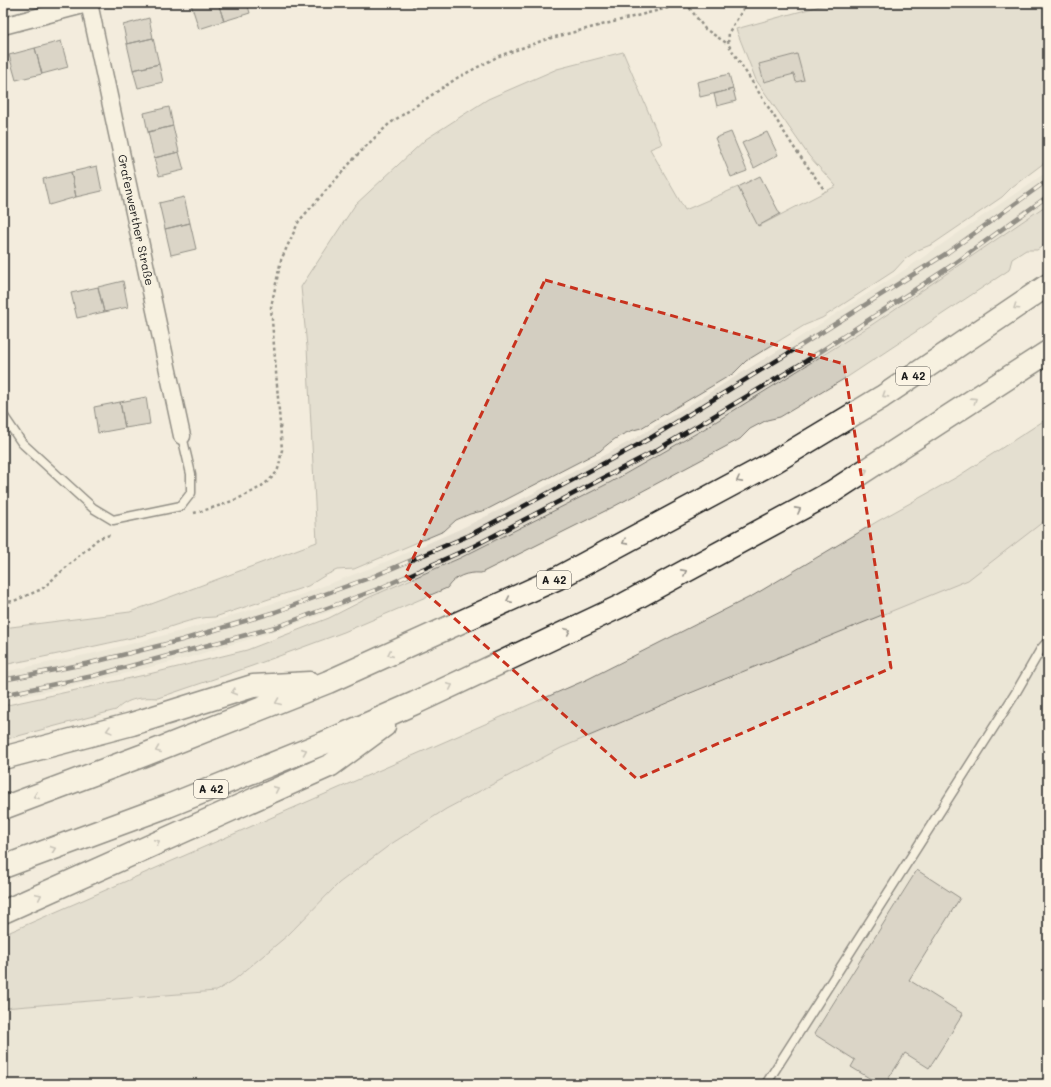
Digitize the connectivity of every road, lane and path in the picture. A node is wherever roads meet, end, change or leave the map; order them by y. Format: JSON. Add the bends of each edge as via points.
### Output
{"nodes":[{"id":1,"x":90,"y":3,"type":"edge"},
{"id":2,"x":686,"y":3,"type":"edge"},
{"id":3,"x":747,"y":3,"type":"edge"},
{"id":4,"x":3,"y":26,"type":"edge"},
{"id":5,"x":728,"y":44,"type":"junction"},
{"id":6,"x":825,"y":191,"type":"dead end"},
{"id":7,"x":1048,"y":285,"type":"edge"},
{"id":8,"x":1048,"y":352,"type":"edge"},
{"id":9,"x":3,"y":415,"type":"edge"},
{"id":10,"x":182,"y":436,"type":"joint"},
{"id":11,"x":192,"y":514,"type":"dead end"},
{"id":12,"x":113,"y":534,"type":"dead end"},
{"id":13,"x":3,"y":602,"type":"edge"},
{"id":14,"x":1048,"y":641,"type":"edge"},
{"id":15,"x":328,"y":682,"type":"junction"},
{"id":16,"x":415,"y":703,"type":"junction"},
{"id":17,"x":3,"y":758,"type":"edge"},
{"id":18,"x":3,"y":808,"type":"edge"},
{"id":19,"x":3,"y":867,"type":"edge"},
{"id":20,"x":3,"y":912,"type":"edge"},
{"id":21,"x":766,"y":1084,"type":"edge"}],
"edges":[{"from":1,"to":4,"type":"street"},
{"from":1,"to":10,"type":"street","name":"Grafenwerther Straße"},
{"from":2,"to":5,"type":"path","via":[[705,29]]},
{"from":2,"to":11,"type":"path","via":[[547,39],[499,56],[457,78],[395,120],[360,152],[299,221],[281,260],[271,307],[282,450],[276,473],[263,485],[239,498]]},
{"from":3,"to":5,"type":"path","via":[[730,32]]},
{"from":5,"to":6,"type":"path"},
{"from":7,"to":15,"type":"highway","number":"A 42","one_way":true,"via":[[882,397],[774,462],[558,578]]},
{"from":16,"to":8,"type":"highway","number":"A 42","one_way":true,"via":[[623,605],[832,492]]},
{"from":9,"to":10,"type":"lane","via":[[22,443],[93,508],[113,520],[181,506],[191,493],[191,474]]},
{"from":12,"to":13,"type":"path","via":[[99,538],[42,589],[14,602]]},
{"from":14,"to":21,"type":"lane"},
{"from":15,"to":17,"type":"highway","one_way":true,"via":[[253,686],[132,724]]},
{"from":15,"to":18,"type":"highway","number":"A 42","one_way":true},
{"from":19,"to":16,"type":"highway","number":"A 42","one_way":true,"via":[[168,806]]},
{"from":20,"to":16,"type":"highway","one_way":true,"via":[[331,765]]}]}
